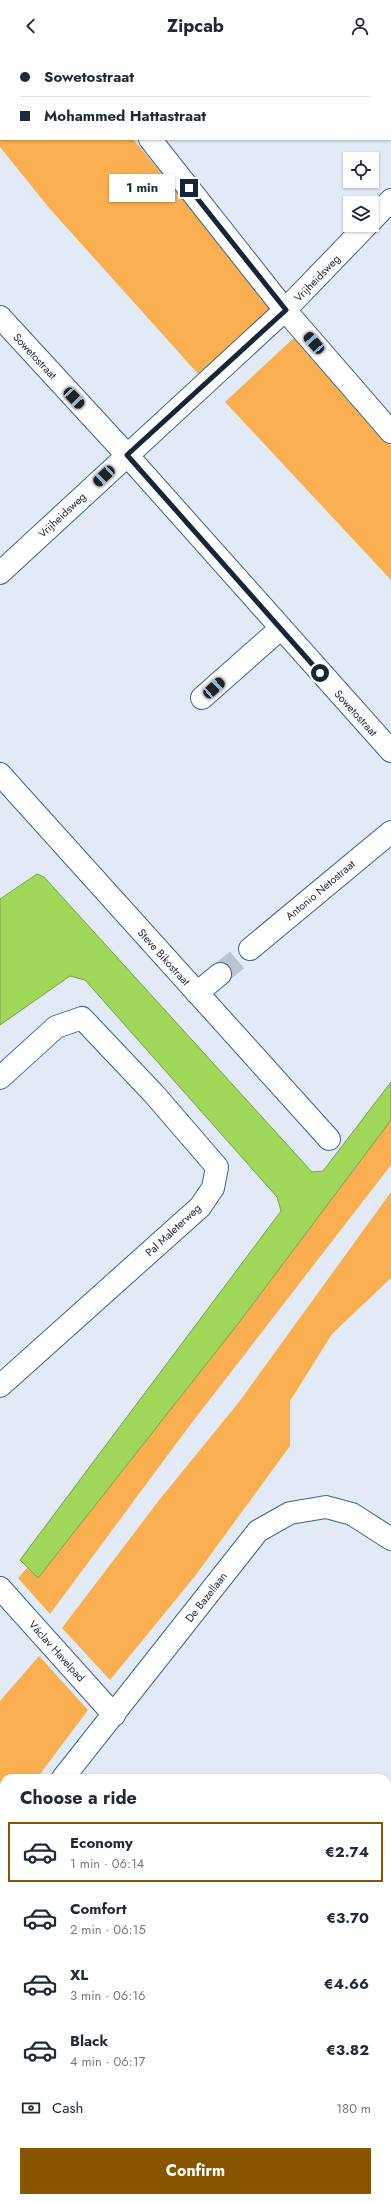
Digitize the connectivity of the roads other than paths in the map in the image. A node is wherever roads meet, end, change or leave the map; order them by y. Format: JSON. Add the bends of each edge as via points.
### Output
{"nodes":[{"id":1,"x":151,"y":140,"type":"edge"},
{"id":2,"x":391,"y":200,"type":"edge"},
{"id":3,"x":379,"y":213,"type":"edge"},
{"id":4,"x":360,"y":232,"type":"edge"},
{"id":5,"x":286,"y":310,"type":"junction"},
{"id":6,"x":0,"y":318,"type":"edge"},
{"id":7,"x":391,"y":432,"type":"edge"},
{"id":8,"x":127,"y":455,"type":"junction"},
{"id":9,"x":0,"y":573,"type":"edge"},
{"id":10,"x":280,"y":628,"type":"junction"},
{"id":11,"x":202,"y":698,"type":"dead end"},
{"id":12,"x":391,"y":751,"type":"edge"},
{"id":13,"x":0,"y":774,"type":"edge"},
{"id":14,"x":391,"y":832,"type":"edge"},
{"id":15,"x":250,"y":949,"type":"tunnel mouth"},
{"id":16,"x":220,"y":974,"type":"tunnel mouth"},
{"id":17,"x":197,"y":993,"type":"junction"},
{"id":18,"x":0,"y":1078,"type":"edge"},
{"id":19,"x":329,"y":1139,"type":"dead end"},
{"id":20,"x":0,"y":1386,"type":"edge"},
{"id":21,"x":391,"y":1539,"type":"edge"},
{"id":22,"x":0,"y":1588,"type":"edge"},
{"id":23,"x":114,"y":1715,"type":"junction"},
{"id":24,"x":66,"y":1774,"type":"edge"}],
"edges":[{"from":1,"to":5,"type":"street"},
{"from":2,"to":3,"type":"street"},
{"from":4,"to":5,"type":"street","name":"Vrijheidsweg"},
{"from":5,"to":7,"type":"street"},
{"from":5,"to":8,"type":"street","name":"Vrijheidsweg"},
{"from":6,"to":8,"type":"street","name":"Sowetostraat"},
{"from":8,"to":9,"type":"street","name":"Vrijheidsweg"},
{"from":8,"to":10,"type":"street","name":"Sowetostraat"},
{"from":10,"to":11,"type":"street"},
{"from":10,"to":12,"type":"street","name":"Sowetostraat"},
{"from":13,"to":17,"type":"street","name":"Steve Bikostraat"},
{"from":14,"to":15,"type":"street","name":"Antonio Netostraat"},
{"from":16,"to":17,"type":"street"},
{"from":17,"to":19,"type":"street","name":"Steve Bikostraat"},
{"from":18,"to":20,"type":"street","name":"Pal Maleterweg","via":[[56,1027],[82,1018],[154,1094],[217,1167],[213,1188],[200,1207]]},
{"from":21,"to":23,"type":"street","name":"De Bazellaan","via":[[352,1514],[326,1507],[290,1513],[258,1531]]},
{"from":22,"to":23,"type":"street","name":"Václav Havelpad"},
{"from":23,"to":24,"type":"street","name":"De Bazellaan"}]}
